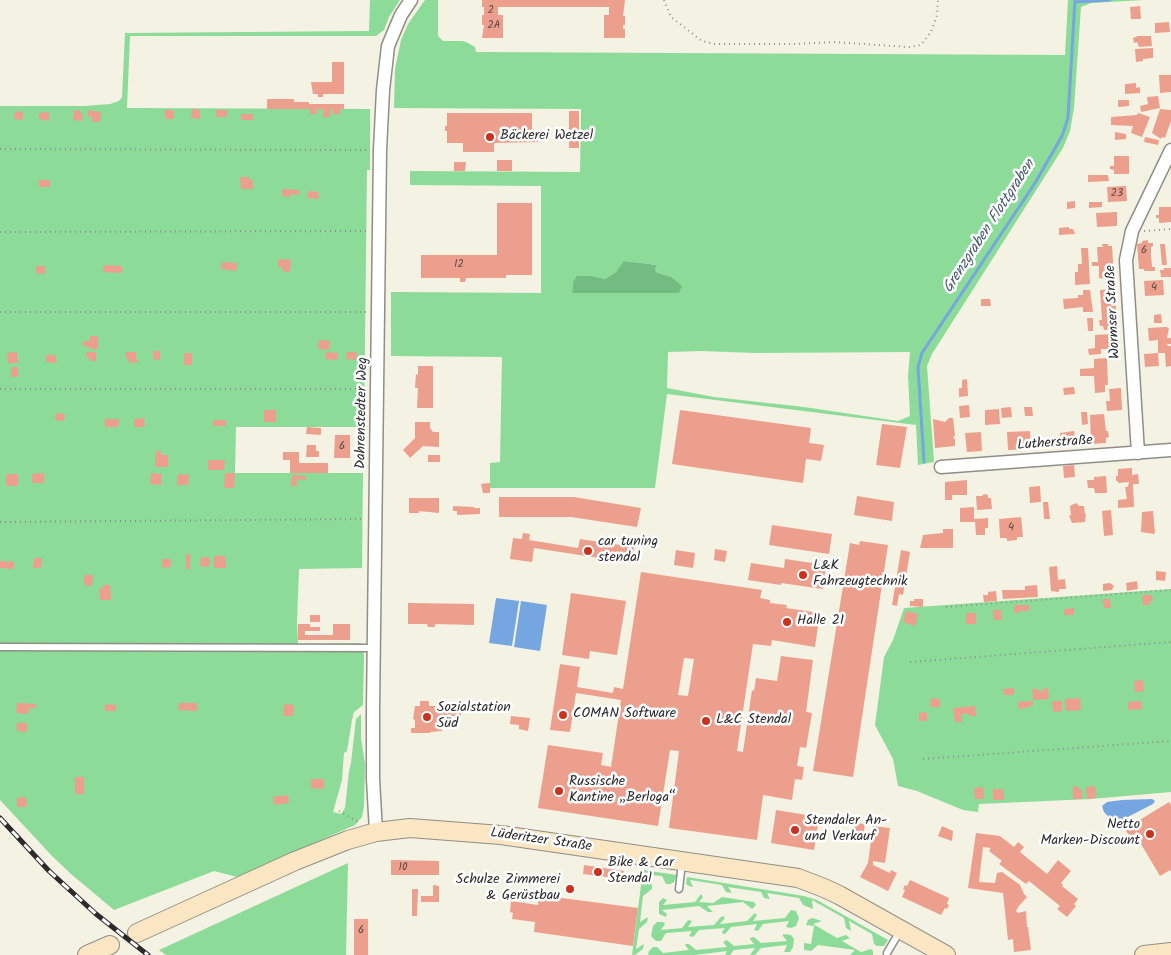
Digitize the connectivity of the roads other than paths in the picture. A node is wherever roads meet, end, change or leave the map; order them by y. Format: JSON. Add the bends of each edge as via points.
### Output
{"nodes":[{"id":1,"x":411,"y":0,"type":"edge"},
{"id":2,"x":1171,"y":150,"type":"edge"},
{"id":3,"x":1171,"y":450,"type":"edge"},
{"id":4,"x":1138,"y":453,"type":"junction"},
{"id":5,"x":941,"y":468,"type":"dead end"},
{"id":6,"x":0,"y":647,"type":"edge"},
{"id":7,"x":375,"y":648,"type":"junction"},
{"id":8,"x":376,"y":832,"type":"junction"},
{"id":9,"x":683,"y":862,"type":"junction"},
{"id":10,"x":679,"y":890,"type":"dead end"},
{"id":11,"x":900,"y":930,"type":"junction"},
{"id":12,"x":137,"y":933,"type":"dead end"},
{"id":13,"x":110,"y":945,"type":"dead end"},
{"id":14,"x":1171,"y":952,"type":"edge"},
{"id":15,"x":886,"y":953,"type":"dead end"},
{"id":16,"x":86,"y":955,"type":"edge"},
{"id":17,"x":946,"y":955,"type":"edge"},
{"id":18,"x":1144,"y":955,"type":"edge"}],
"edges":[{"from":1,"to":7,"type":"street","name":"Dahrenstedter Weg","via":[[396,25],[386,56],[380,150]]},
{"from":2,"to":4,"type":"street","name":"Wormser Straße","via":[[1127,247]]},
{"from":3,"to":4,"type":"street","name":"Lutherstraße"},
{"from":4,"to":5,"type":"street","name":"Lutherstraße"},
{"from":6,"to":7,"type":"lane"},
{"from":7,"to":8,"type":"street","name":"Dahrenstedter Weg","via":[[373,780]]},
{"from":8,"to":9,"type":"main road","name":"Lüderitzer Straße","via":[[410,828],[472,832]]},
{"from":8,"to":12,"type":"main road","name":"Lüderitzer Straße","via":[[295,861]]},
{"from":9,"to":10,"type":"lane"},
{"from":9,"to":11,"type":"main road","name":"Lüderitzer Straße","via":[[775,874],[812,883]]},
{"from":11,"to":15,"type":"lane"},
{"from":11,"to":17,"type":"main road","name":"Lüderitzer Straße"},
{"from":13,"to":16,"type":"main road"},
{"from":14,"to":18,"type":"main road"}]}
